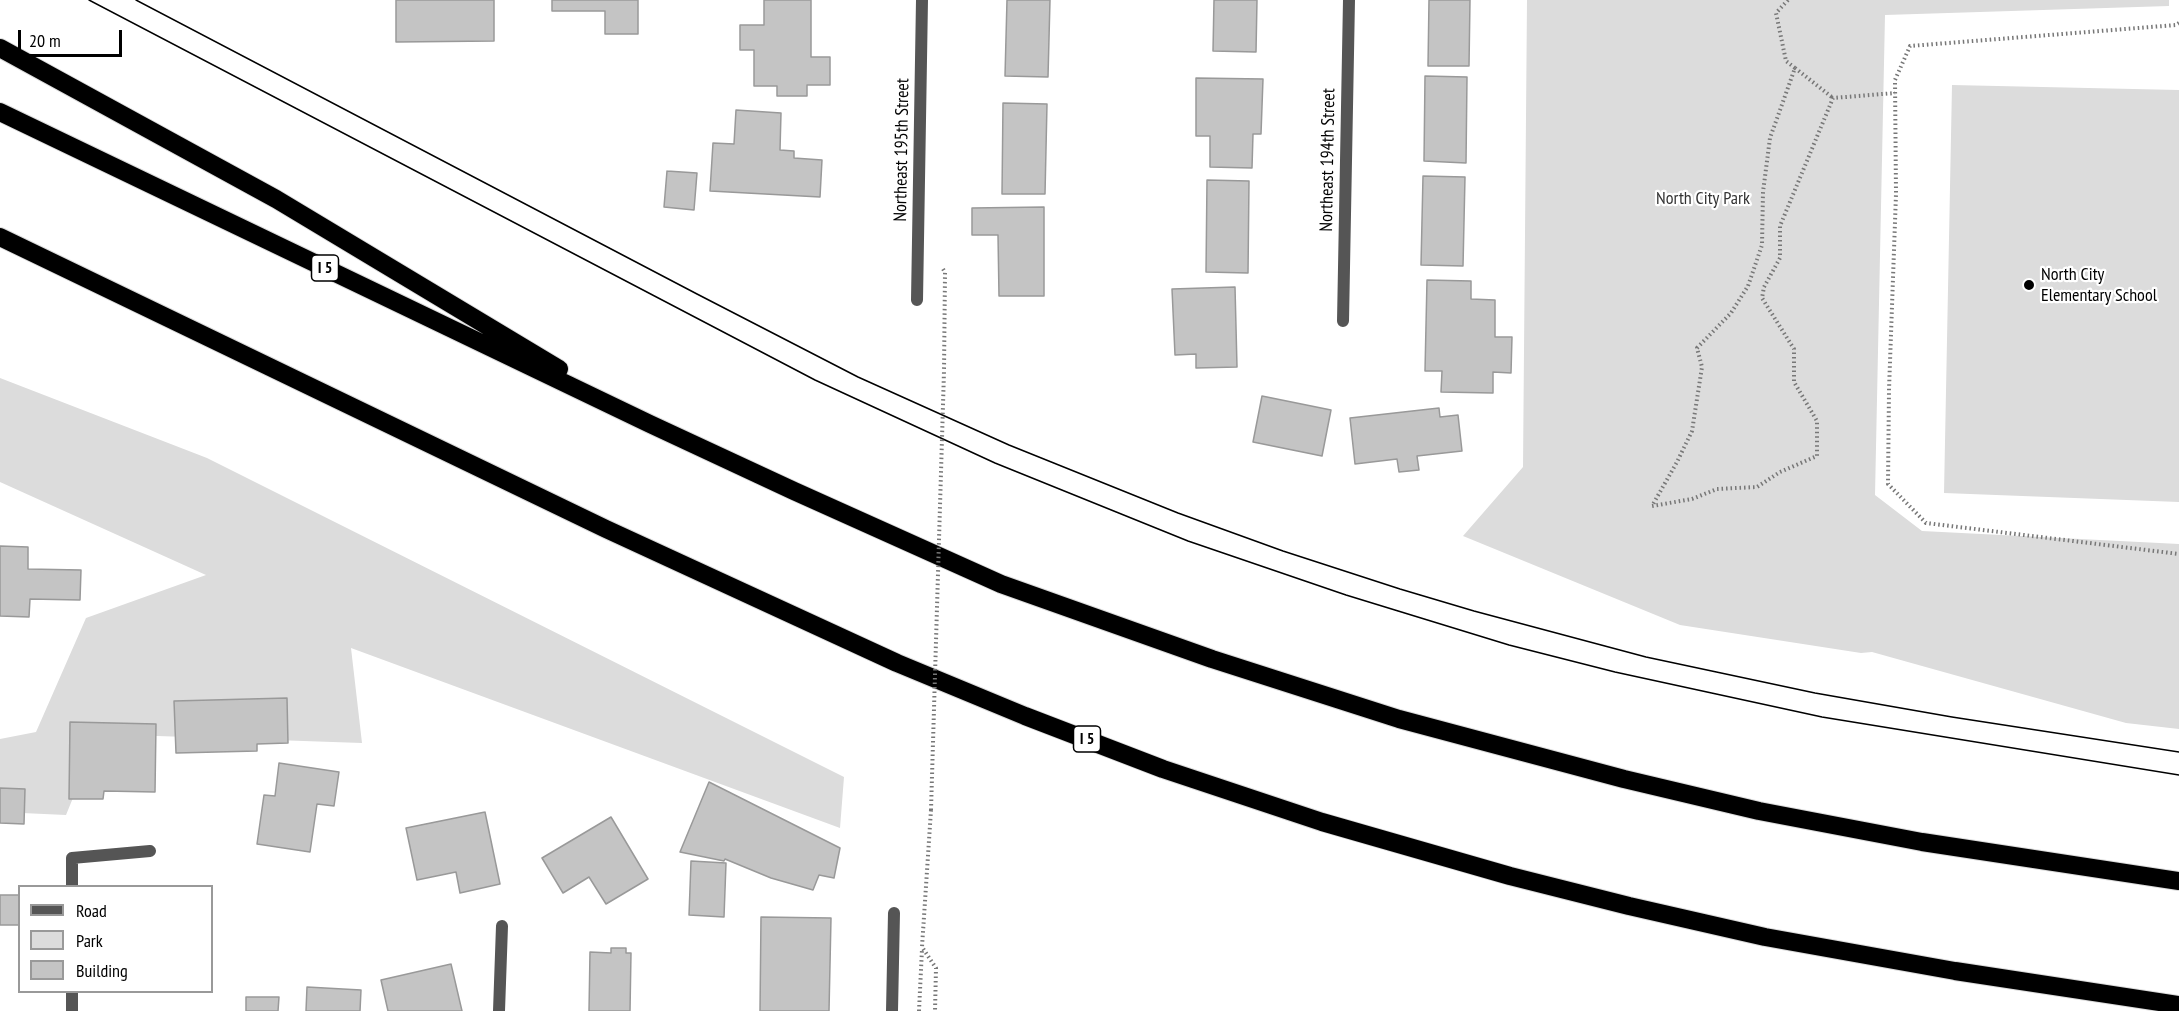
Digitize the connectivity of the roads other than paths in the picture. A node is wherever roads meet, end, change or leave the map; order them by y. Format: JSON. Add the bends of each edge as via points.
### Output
{"nodes":[{"id":1,"x":922,"y":0,"type":"edge"},
{"id":2,"x":1348,"y":0,"type":"edge"},
{"id":3,"x":0,"y":48,"type":"edge"},
{"id":4,"x":0,"y":112,"type":"edge"},
{"id":5,"x":0,"y":237,"type":"edge"},
{"id":6,"x":0,"y":245,"type":"edge"},
{"id":7,"x":63,"y":269,"type":"junction"},
{"id":8,"x":917,"y":300,"type":"dead end"},
{"id":9,"x":1343,"y":321,"type":"dead end"},
{"id":10,"x":650,"y":424,"type":"junction"},
{"id":11,"x":150,"y":851,"type":"dead end"},
{"id":12,"x":2179,"y":881,"type":"edge"},
{"id":13,"x":72,"y":885,"type":"edge"},
{"id":14,"x":894,"y":914,"type":"dead end"},
{"id":15,"x":502,"y":926,"type":"dead end"},
{"id":16,"x":72,"y":993,"type":"edge"},
{"id":17,"x":2179,"y":1005,"type":"edge"},
{"id":18,"x":72,"y":1011,"type":"edge"},
{"id":19,"x":499,"y":1011,"type":"edge"},
{"id":20,"x":892,"y":1011,"type":"edge"}],
"edges":[{"from":1,"to":8,"type":"street","name":"Northeast 195th Street"},
{"from":2,"to":9,"type":"street","name":"Northeast 194th Street"},
{"from":3,"to":10,"type":"highway","via":[[276,199]]},
{"from":4,"to":10,"type":"highway","number":"I 5"},
{"from":5,"to":7,"type":"highway","number":"I 5"},
{"from":6,"to":7,"type":"highway"},
{"from":7,"to":17,"type":"highway","number":"I 5","via":[[606,529],[897,663],[1163,769],[1322,822],[1629,906],[1776,939]]},
{"from":10,"to":12,"type":"highway","number":"I 5","via":[[1001,584],[1212,659],[1399,719],[1759,811],[1922,842]]},
{"from":11,"to":13,"type":"street","via":[[72,858]]},
{"from":14,"to":20,"type":"street"},
{"from":15,"to":19,"type":"street"},
{"from":16,"to":18,"type":"street"}]}
